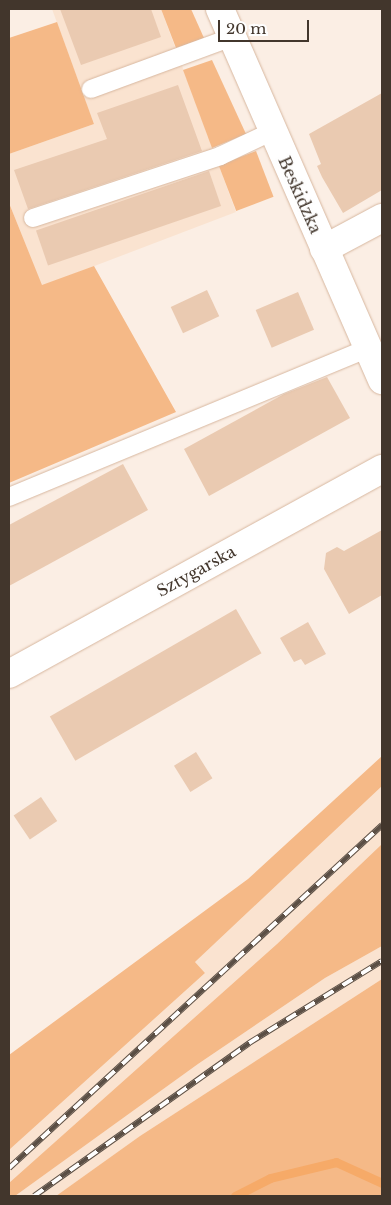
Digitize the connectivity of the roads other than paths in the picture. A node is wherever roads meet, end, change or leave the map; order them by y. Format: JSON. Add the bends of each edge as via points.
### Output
{"nodes":[{"id":1,"x":220,"y":9,"type":"edge"},
{"id":2,"x":232,"y":37,"type":"junction"},
{"id":3,"x":91,"y":89,"type":"dead end"},
{"id":4,"x":273,"y":131,"type":"junction"},
{"id":5,"x":33,"y":218,"type":"dead end"},
{"id":6,"x":382,"y":218,"type":"edge"},
{"id":7,"x":324,"y":249,"type":"junction"},
{"id":8,"x":368,"y":348,"type":"junction"},
{"id":9,"x":382,"y":380,"type":"edge"},
{"id":10,"x":382,"y":469,"type":"edge"},
{"id":11,"x":9,"y":497,"type":"edge"},
{"id":12,"x":9,"y":674,"type":"edge"}],
"edges":[{"from":1,"to":2,"type":"street","name":"Beskidzka"},
{"from":2,"to":3,"type":"lane"},
{"from":2,"to":4,"type":"street","name":"Beskidzka"},
{"from":4,"to":5,"type":"lane","via":[[220,156]]},
{"from":4,"to":7,"type":"street","name":"Beskidzka"},
{"from":6,"to":7,"type":"street"},
{"from":7,"to":8,"type":"street","name":"Beskidzka"},
{"from":8,"to":9,"type":"street","name":"Beskidzka"},
{"from":8,"to":11,"type":"lane"},
{"from":10,"to":12,"type":"street","name":"Sztygarska"}]}
